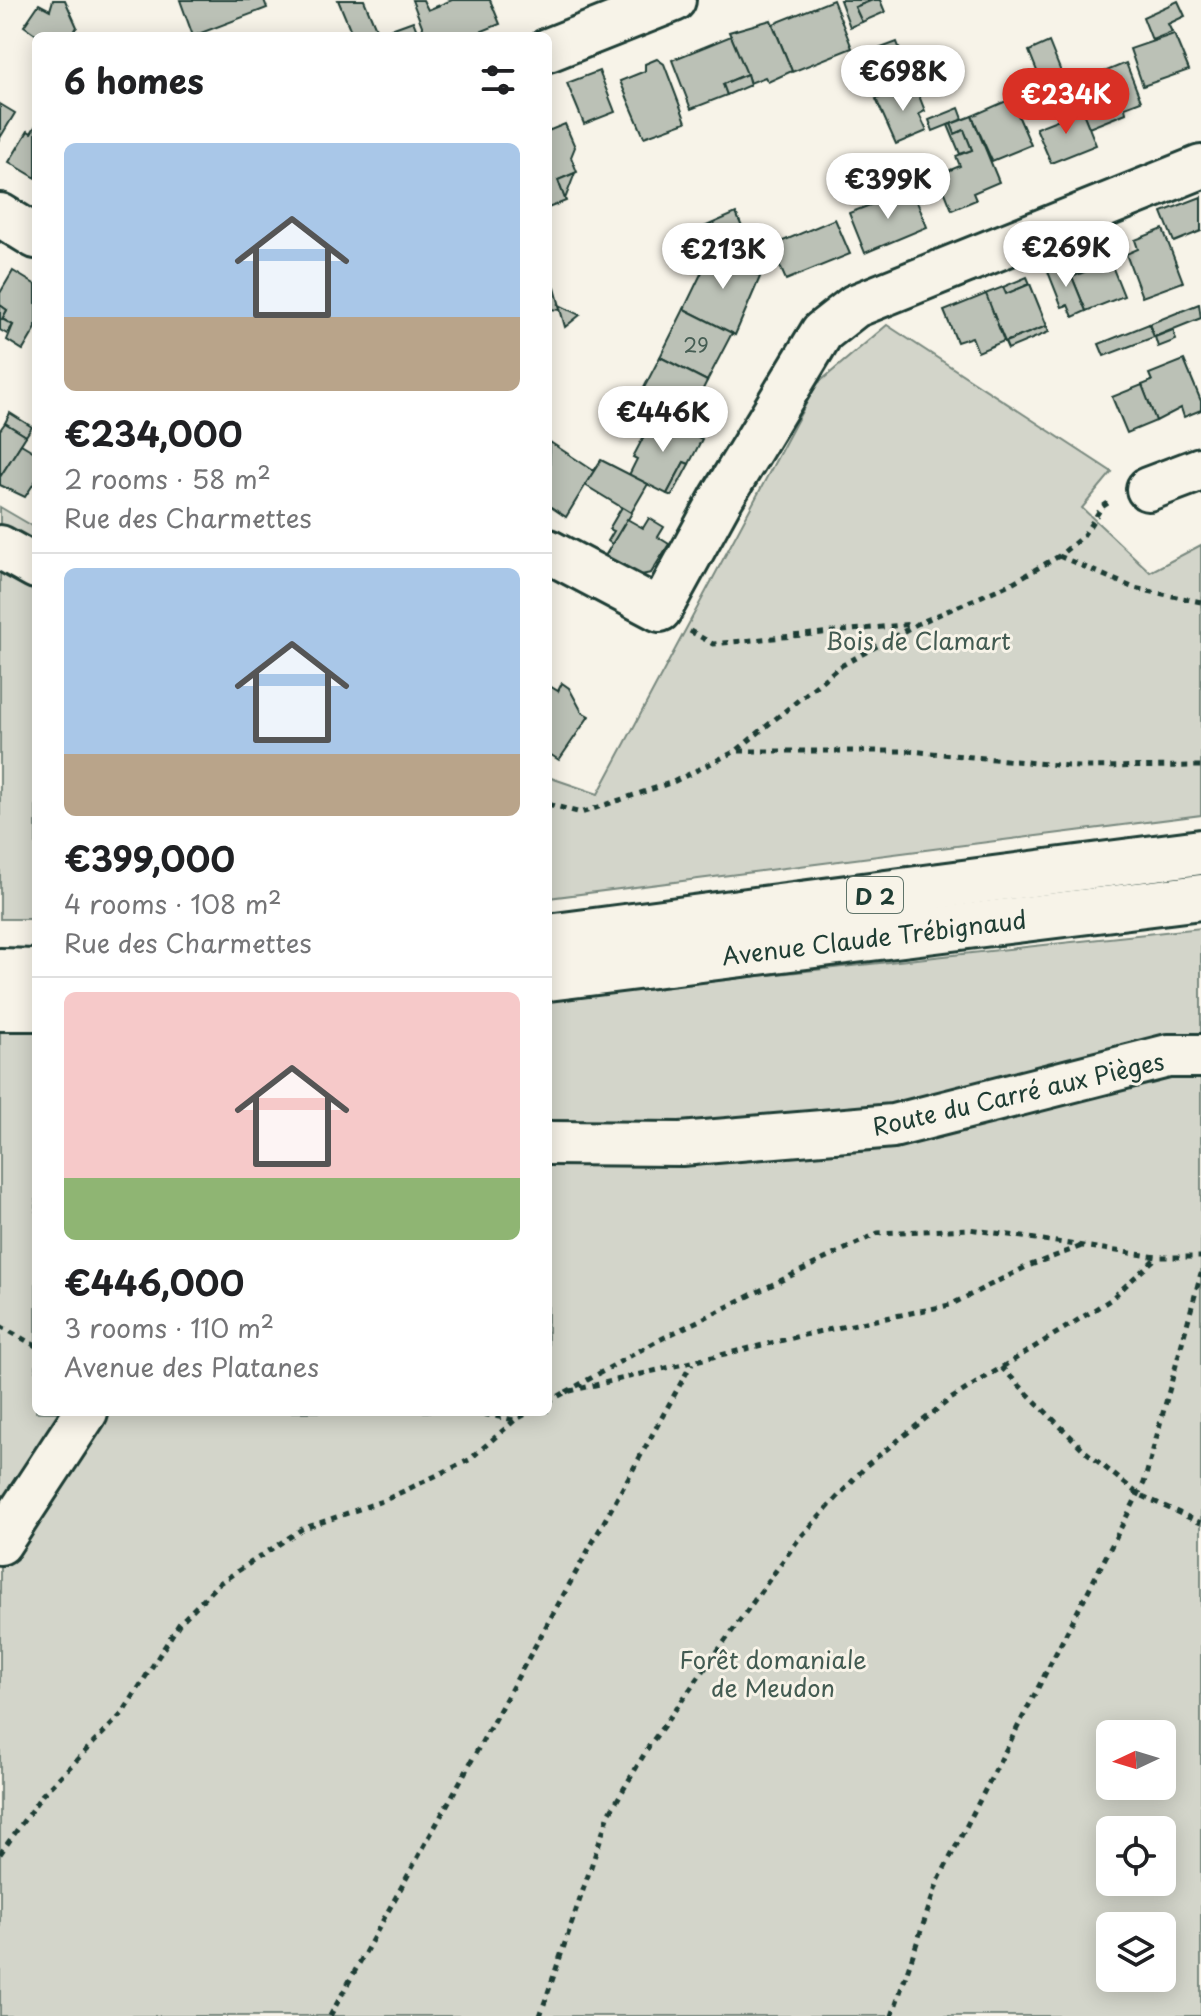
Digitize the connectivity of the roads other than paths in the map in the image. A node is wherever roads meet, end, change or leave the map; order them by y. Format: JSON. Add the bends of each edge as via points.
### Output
{"nodes":[{"id":1,"x":674,"y":0,"type":"edge"},
{"id":2,"x":552,"y":48,"type":"edge"},
{"id":3,"x":1201,"y":167,"type":"edge"},
{"id":4,"x":0,"y":215,"type":"edge"},
{"id":5,"x":32,"y":235,"type":"edge"},
{"id":6,"x":1201,"y":469,"type":"edge"},
{"id":7,"x":1148,"y":489,"type":"road end"},
{"id":8,"x":0,"y":547,"type":"edge"},
{"id":9,"x":552,"y":553,"type":"edge"},
{"id":10,"x":32,"y":565,"type":"edge"},
{"id":11,"x":1201,"y":852,"type":"edge"},
{"id":12,"x":1201,"y":897,"type":"edge"},
{"id":13,"x":552,"y":936,"type":"edge"},
{"id":14,"x":0,"y":971,"type":"edge"},
{"id":15,"x":32,"y":972,"type":"edge"},
{"id":16,"x":552,"y":978,"type":"edge"},
{"id":17,"x":0,"y":1008,"type":"edge"},
{"id":18,"x":32,"y":1008,"type":"edge"},
{"id":19,"x":1190,"y":1052,"type":"edge"},
{"id":20,"x":552,"y":1143,"type":"edge"},
{"id":21,"x":83,"y":1416,"type":"edge"},
{"id":22,"x":0,"y":1543,"type":"edge"}],
"edges":[{"from":1,"to":2,"type":"street"},
{"from":3,"to":9,"type":"street","via":[[855,306],[822,332],[660,610]]},
{"from":4,"to":5,"type":"street"},
{"from":6,"to":7,"type":"street"},
{"from":8,"to":10,"type":"street"},
{"from":11,"to":13,"type":"main road","name":"Avenue Claude Trébignaud","number":"D 2"},
{"from":12,"to":16,"type":"main road","name":"Avenue Claude Trébignaud","number":"D 2"},
{"from":14,"to":15,"type":"main road"},
{"from":17,"to":18,"type":"main road"},
{"from":19,"to":20,"type":"street","name":"Route du Carré aux Pièges","via":[[893,1126],[681,1144]]},
{"from":21,"to":22,"type":"street"}]}
